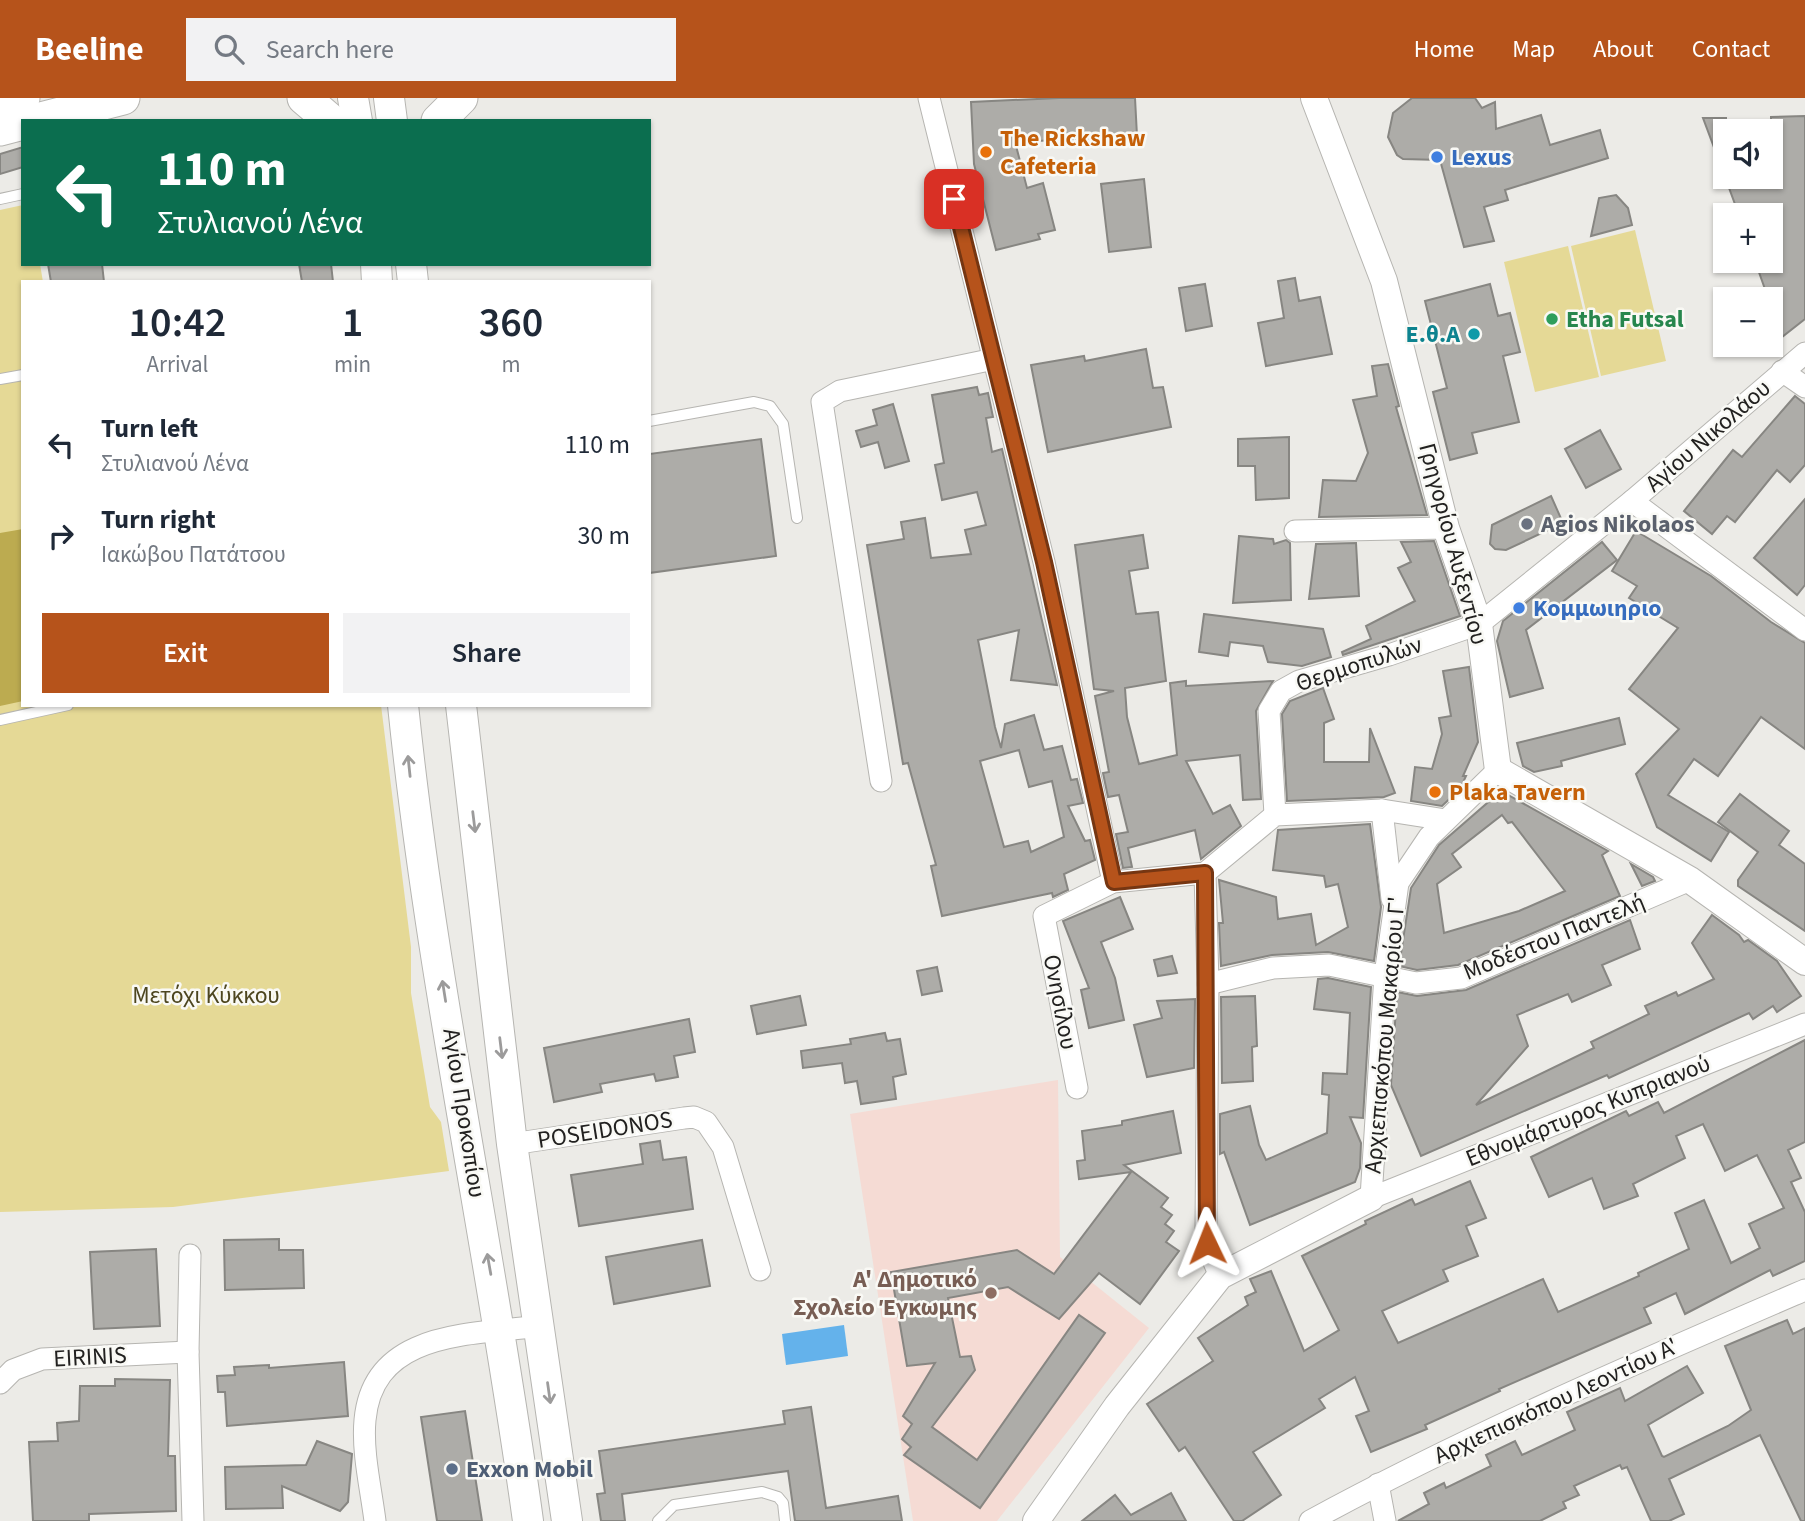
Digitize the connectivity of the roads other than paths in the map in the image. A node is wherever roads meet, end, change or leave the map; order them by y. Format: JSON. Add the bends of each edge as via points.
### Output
{"nodes":[{"id":1,"x":23,"y":98,"type":"edge"},
{"id":2,"x":124,"y":98,"type":"edge"},
{"id":3,"x":304,"y":98,"type":"edge"},
{"id":4,"x":353,"y":98,"type":"edge"},
{"id":5,"x":389,"y":98,"type":"edge"},
{"id":6,"x":461,"y":98,"type":"edge"},
{"id":7,"x":929,"y":98,"type":"edge"},
{"id":8,"x":1314,"y":98,"type":"edge"},
{"id":9,"x":0,"y":103,"type":"edge"},
{"id":10,"x":41,"y":119,"type":"edge"},
{"id":11,"x":329,"y":119,"type":"edge"},
{"id":12,"x":357,"y":119,"type":"edge"},
{"id":13,"x":392,"y":119,"type":"edge"},
{"id":14,"x":440,"y":119,"type":"edge"},
{"id":15,"x":21,"y":124,"type":"edge"},
{"id":16,"x":0,"y":129,"type":"edge"},
{"id":17,"x":21,"y":194,"type":"edge"},
{"id":18,"x":0,"y":199,"type":"edge"},
{"id":19,"x":1805,"y":353,"type":"edge"},
{"id":20,"x":994,"y":359,"type":"junction"},
{"id":21,"x":1782,"y":372,"type":"junction"},
{"id":22,"x":21,"y":375,"type":"edge"},
{"id":23,"x":0,"y":379,"type":"edge"},
{"id":24,"x":1805,"y":387,"type":"edge"},
{"id":25,"x":651,"y":421,"type":"edge"},
{"id":26,"x":1632,"y":501,"type":"junction"},
{"id":27,"x":797,"y":518,"type":"dead end"},
{"id":28,"x":1446,"y":528,"type":"junction"},
{"id":29,"x":1295,"y":531,"type":"dead end"},
{"id":30,"x":1479,"y":624,"type":"junction"},
{"id":31,"x":1805,"y":630,"type":"edge"},
{"id":32,"x":59,"y":707,"type":"edge"},
{"id":33,"x":403,"y":707,"type":"edge"},
{"id":34,"x":461,"y":707,"type":"edge"},
{"id":35,"x":0,"y":720,"type":"edge"},
{"id":36,"x":1498,"y":770,"type":"junction"},
{"id":37,"x":881,"y":781,"type":"dead end"},
{"id":38,"x":1382,"y":810,"type":"junction"},
{"id":39,"x":1275,"y":815,"type":"junction"},
{"id":40,"x":1446,"y":820,"type":"junction"},
{"id":41,"x":1205,"y":873,"type":"junction"},
{"id":42,"x":1690,"y":880,"type":"junction"},
{"id":43,"x":1114,"y":882,"type":"junction"},
{"id":44,"x":1393,"y":908,"type":"junction"},
{"id":45,"x":1805,"y":962,"type":"edge"},
{"id":46,"x":1385,"y":975,"type":"junction"},
{"id":47,"x":1208,"y":984,"type":"junction"},
{"id":48,"x":1805,"y":1024,"type":"edge"},
{"id":49,"x":1077,"y":1088,"type":"dead end"},
{"id":50,"x":512,"y":1144,"type":"junction"},
{"id":51,"x":1371,"y":1198,"type":"junction"},
{"id":52,"x":190,"y":1255,"type":"dead end"},
{"id":53,"x":760,"y":1270,"type":"dead end"},
{"id":54,"x":1220,"y":1276,"type":"junction"},
{"id":55,"x":1805,"y":1290,"type":"edge"},
{"id":56,"x":540,"y":1326,"type":"junction"},
{"id":57,"x":501,"y":1331,"type":"junction"},
{"id":58,"x":188,"y":1352,"type":"junction"},
{"id":59,"x":0,"y":1383,"type":"edge"},
{"id":60,"x":1378,"y":1485,"type":"junction"},
{"id":61,"x":193,"y":1521,"type":"edge"},
{"id":62,"x":374,"y":1521,"type":"edge"},
{"id":63,"x":528,"y":1521,"type":"edge"},
{"id":64,"x":566,"y":1521,"type":"edge"},
{"id":65,"x":658,"y":1521,"type":"edge"},
{"id":66,"x":785,"y":1521,"type":"edge"},
{"id":67,"x":1036,"y":1521,"type":"edge"},
{"id":68,"x":1310,"y":1521,"type":"edge"},
{"id":69,"x":1385,"y":1521,"type":"edge"}],
"edges":[{"from":1,"to":9,"type":"main road"},
{"from":2,"to":10,"type":"main road"},
{"from":3,"to":11,"type":"main road"},
{"from":4,"to":12,"type":"main road"},
{"from":5,"to":13,"type":"main road"},
{"from":6,"to":14,"type":"main road"},
{"from":7,"to":20,"type":"street"},
{"from":8,"to":28,"type":"street","name":"Γρηγορίου Αυξεντίου","via":[[1384,281]]},
{"from":15,"to":16,"type":"main road"},
{"from":17,"to":18,"type":"lane"},
{"from":19,"to":21,"type":"street","name":"Αγίου Νικολάου"},
{"from":20,"to":37,"type":"street","via":[[840,391],[822,402]]},
{"from":20,"to":43,"type":"street"},
{"from":21,"to":24,"type":"street"},
{"from":21,"to":26,"type":"street","name":"Αγίου Νικολάου"},
{"from":22,"to":23,"type":"lane"},
{"from":25,"to":27,"type":"lane","via":[[754,402],[771,406],[783,424]]},
{"from":26,"to":30,"type":"street","name":"Αγίου Νικολάου"},
{"from":26,"to":31,"type":"street"},
{"from":28,"to":29,"type":"street"},
{"from":28,"to":30,"type":"street","name":"Γρηγορίου Αυξεντίου"},
{"from":30,"to":36,"type":"street","name":"Γρηγορίου Αυξεντίου"},
{"from":30,"to":39,"type":"street","name":"Θερμοπυλών","via":[[1299,681],[1281,691],[1269,711]]},
{"from":32,"to":35,"type":"lane"},
{"from":57,"to":33,"type":"main road","name":"Αγίου Προκοπίου","one_way":true,"via":[[412,799]]},
{"from":34,"to":50,"type":"main road","name":"Αγίου Προκοπίου","one_way":true},
{"from":36,"to":40,"type":"street","name":"Αρχιεπισκόπου Μακαρίου Γ'"},
{"from":36,"to":42,"type":"street"},
{"from":38,"to":39,"type":"street"},
{"from":38,"to":40,"type":"street"},
{"from":38,"to":44,"type":"street"},
{"from":39,"to":41,"type":"street"},
{"from":40,"to":44,"type":"street","name":"Αρχιεπισκόπου Μακαρίου Γ'","via":[[1406,869]]},
{"from":41,"to":43,"type":"street"},
{"from":41,"to":47,"type":"street"},
{"from":42,"to":45,"type":"street"},
{"from":42,"to":46,"type":"street","name":"Μοδέστου Παντελή","via":[[1461,978],[1416,983]]},
{"from":43,"to":49,"type":"street","name":"Ονησίλου","via":[[1044,916]]},
{"from":44,"to":46,"type":"street","name":"Αρχιεπισκόπου Μακαρίου Γ'"},
{"from":46,"to":47,"type":"street","name":"Μοδέστου Παντελή","via":[[1315,966],[1273,968]]},
{"from":46,"to":51,"type":"street","name":"Αρχιεπισκόπου Μακαρίου Γ'"},
{"from":47,"to":54,"type":"street","via":[[1206,1228]]},
{"from":48,"to":51,"type":"street","name":"Εθνομάρτυρος Κυπριανού"},
{"from":50,"to":53,"type":"street","name":"POSEIDONOS","via":[[684,1118],[706,1122],[723,1147]]},
{"from":50,"to":56,"type":"main road","name":"Αγίου Προκοπίου"},
{"from":51,"to":54,"type":"street","name":"Αρχιεπισκόπου Μακαρίου Γ'"},
{"from":52,"to":58,"type":"street"},
{"from":54,"to":67,"type":"street","name":"Αρχιεπισκόπου Μακαρίου Γ'","via":[[1117,1406]]},
{"from":55,"to":60,"type":"street","name":"Αρχιεπισκόπου Λεοντίου Α'","via":[[1618,1371]]},
{"from":56,"to":57,"type":"street"},
{"from":56,"to":64,"type":"main road","name":"Αγίου Προκοπίου","one_way":true},
{"from":57,"to":62,"type":"street","via":[[433,1340],[400,1353],[381,1374],[365,1421]]},
{"from":57,"to":63,"type":"main road","name":"Αγίου Προκοπίου"},
{"from":58,"to":59,"type":"street","name":"EIRINIS","via":[[42,1359],[13,1370]]},
{"from":58,"to":61,"type":"street"},
{"from":60,"to":68,"type":"street","name":"Αρχιεπισκόπου Λεοντίου Α'"},
{"from":60,"to":69,"type":"street"},
{"from":65,"to":66,"type":"lane","via":[[674,1505],[762,1492],[783,1503]]}]}
